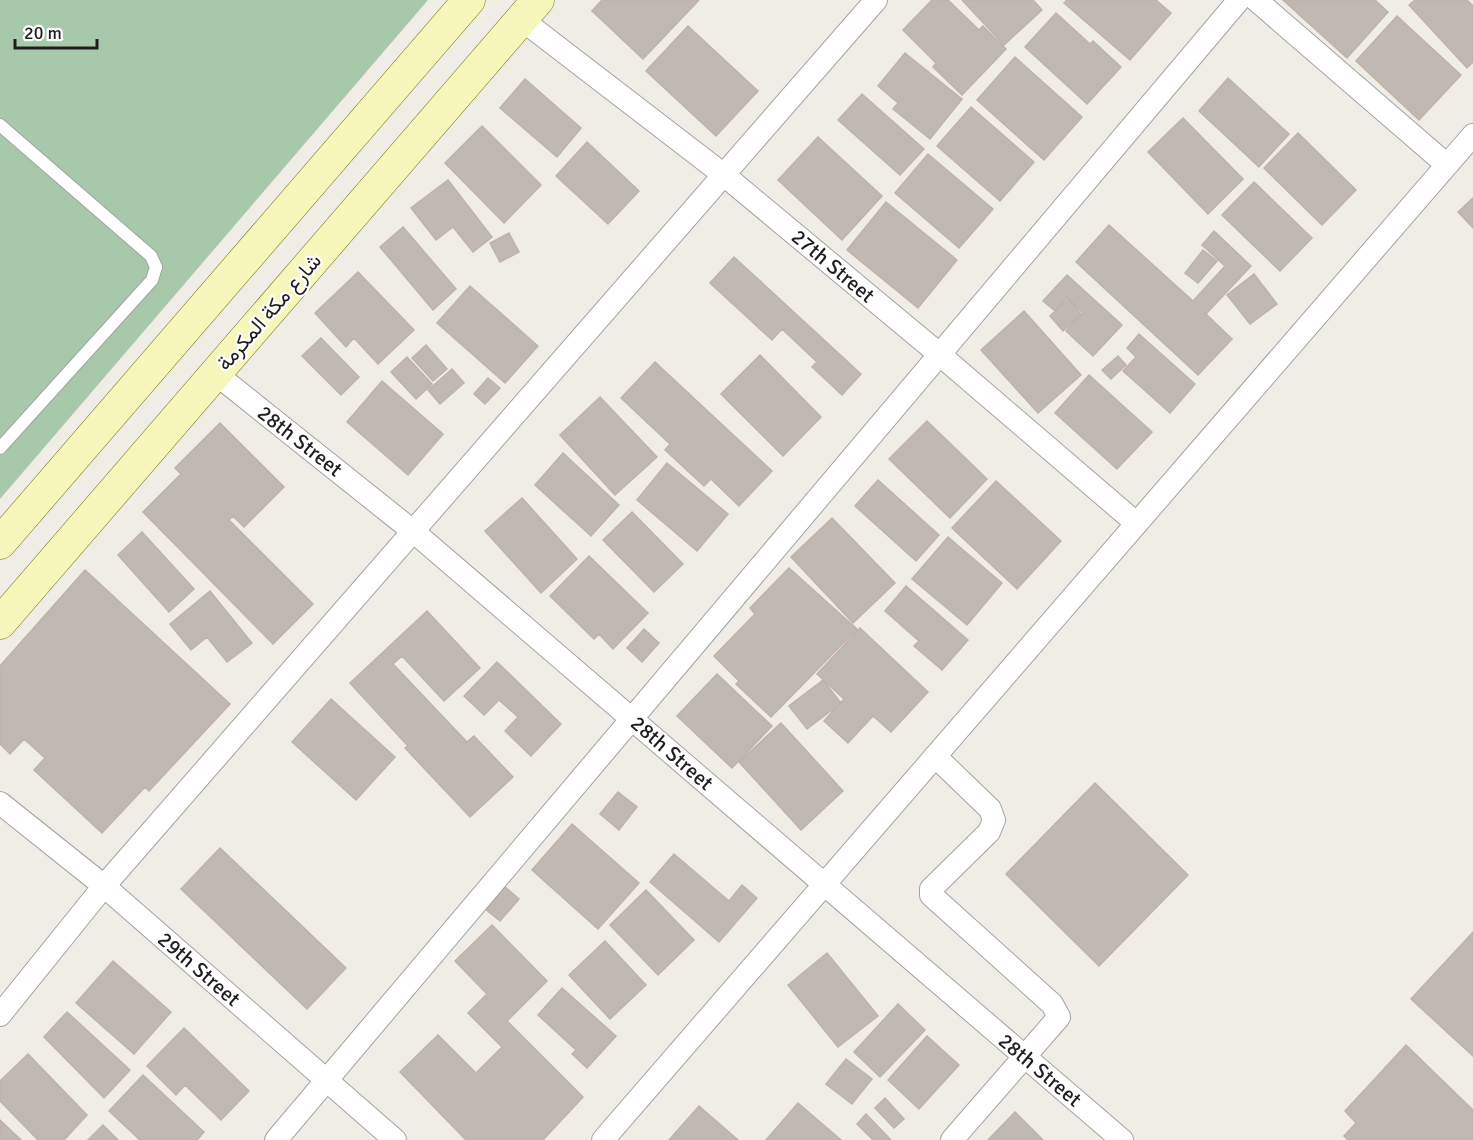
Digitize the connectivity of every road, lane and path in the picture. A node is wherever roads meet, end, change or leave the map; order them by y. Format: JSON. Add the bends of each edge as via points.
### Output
{"nodes":[{"id":1,"x":469,"y":0,"type":"edge"},
{"id":2,"x":876,"y":0,"type":"edge"},
{"id":3,"x":1239,"y":0,"type":"edge"},
{"id":4,"x":1256,"y":0,"type":"edge"},
{"id":5,"x":530,"y":10,"type":"edge"},
{"id":6,"x":0,"y":125,"type":"edge"},
{"id":7,"x":1473,"y":135,"type":"edge"},
{"id":8,"x":1448,"y":165,"type":"junction"},
{"id":9,"x":723,"y":175,"type":"junction"},
{"id":10,"x":939,"y":354,"type":"junction"},
{"id":11,"x":216,"y":374,"type":"junction"},
{"id":12,"x":0,"y":448,"type":"edge"},
{"id":13,"x":1136,"y":523,"type":"junction"},
{"id":14,"x":414,"y":532,"type":"junction"},
{"id":15,"x":0,"y":543,"type":"edge"},
{"id":16,"x":0,"y":623,"type":"edge"},
{"id":17,"x":633,"y":719,"type":"junction"},
{"id":18,"x":935,"y":756,"type":"junction"},
{"id":19,"x":0,"y":802,"type":"edge"},
{"id":20,"x":825,"y":884,"type":"junction"},
{"id":21,"x":104,"y":886,"type":"junction"},
{"id":22,"x":0,"y":1015,"type":"edge"},
{"id":23,"x":1023,"y":1057,"type":"junction"},
{"id":24,"x":328,"y":1082,"type":"junction"},
{"id":25,"x":276,"y":1140,"type":"edge"},
{"id":26,"x":395,"y":1140,"type":"edge"},
{"id":27,"x":603,"y":1140,"type":"edge"},
{"id":28,"x":952,"y":1140,"type":"edge"},
{"id":29,"x":1122,"y":1140,"type":"edge"}],
"edges":[{"from":1,"to":15,"type":"main road"},
{"from":2,"to":9,"type":"street"},
{"from":3,"to":10,"type":"street"},
{"from":4,"to":8,"type":"street"},
{"from":5,"to":9,"type":"street","name":"27th Street"},
{"from":5,"to":11,"type":"main road","name":"شارع مكة المكرمة"},
{"from":6,"to":12,"type":"lane","via":[[151,256],[156,267],[152,280]]},
{"from":7,"to":8,"type":"street"},
{"from":8,"to":13,"type":"street"},
{"from":9,"to":10,"type":"street","name":"27th Street"},
{"from":9,"to":14,"type":"street"},
{"from":10,"to":13,"type":"street","name":"27th Street"},
{"from":10,"to":17,"type":"street"},
{"from":11,"to":14,"type":"street","name":"28th Street"},
{"from":11,"to":16,"type":"main road","name":"شارع مكة المكرمة"},
{"from":13,"to":18,"type":"street"},
{"from":14,"to":17,"type":"street","name":"28th Street"},
{"from":14,"to":21,"type":"street"},
{"from":17,"to":20,"type":"street","name":"28th Street"},
{"from":17,"to":24,"type":"street"},
{"from":18,"to":20,"type":"street"},
{"from":18,"to":23,"type":"street","via":[[990,809],[994,820],[989,832],[931,889],[932,894],[1052,1004],[1059,1017]]},
{"from":19,"to":21,"type":"street","name":"29th Street"},
{"from":20,"to":23,"type":"street","name":"28th Street"},
{"from":20,"to":27,"type":"street"},
{"from":21,"to":22,"type":"street"},
{"from":21,"to":24,"type":"street","name":"29th Street"},
{"from":23,"to":28,"type":"street"},
{"from":23,"to":29,"type":"street","name":"28th Street"},
{"from":24,"to":25,"type":"street"},
{"from":24,"to":26,"type":"street","name":"29th Street"}]}
